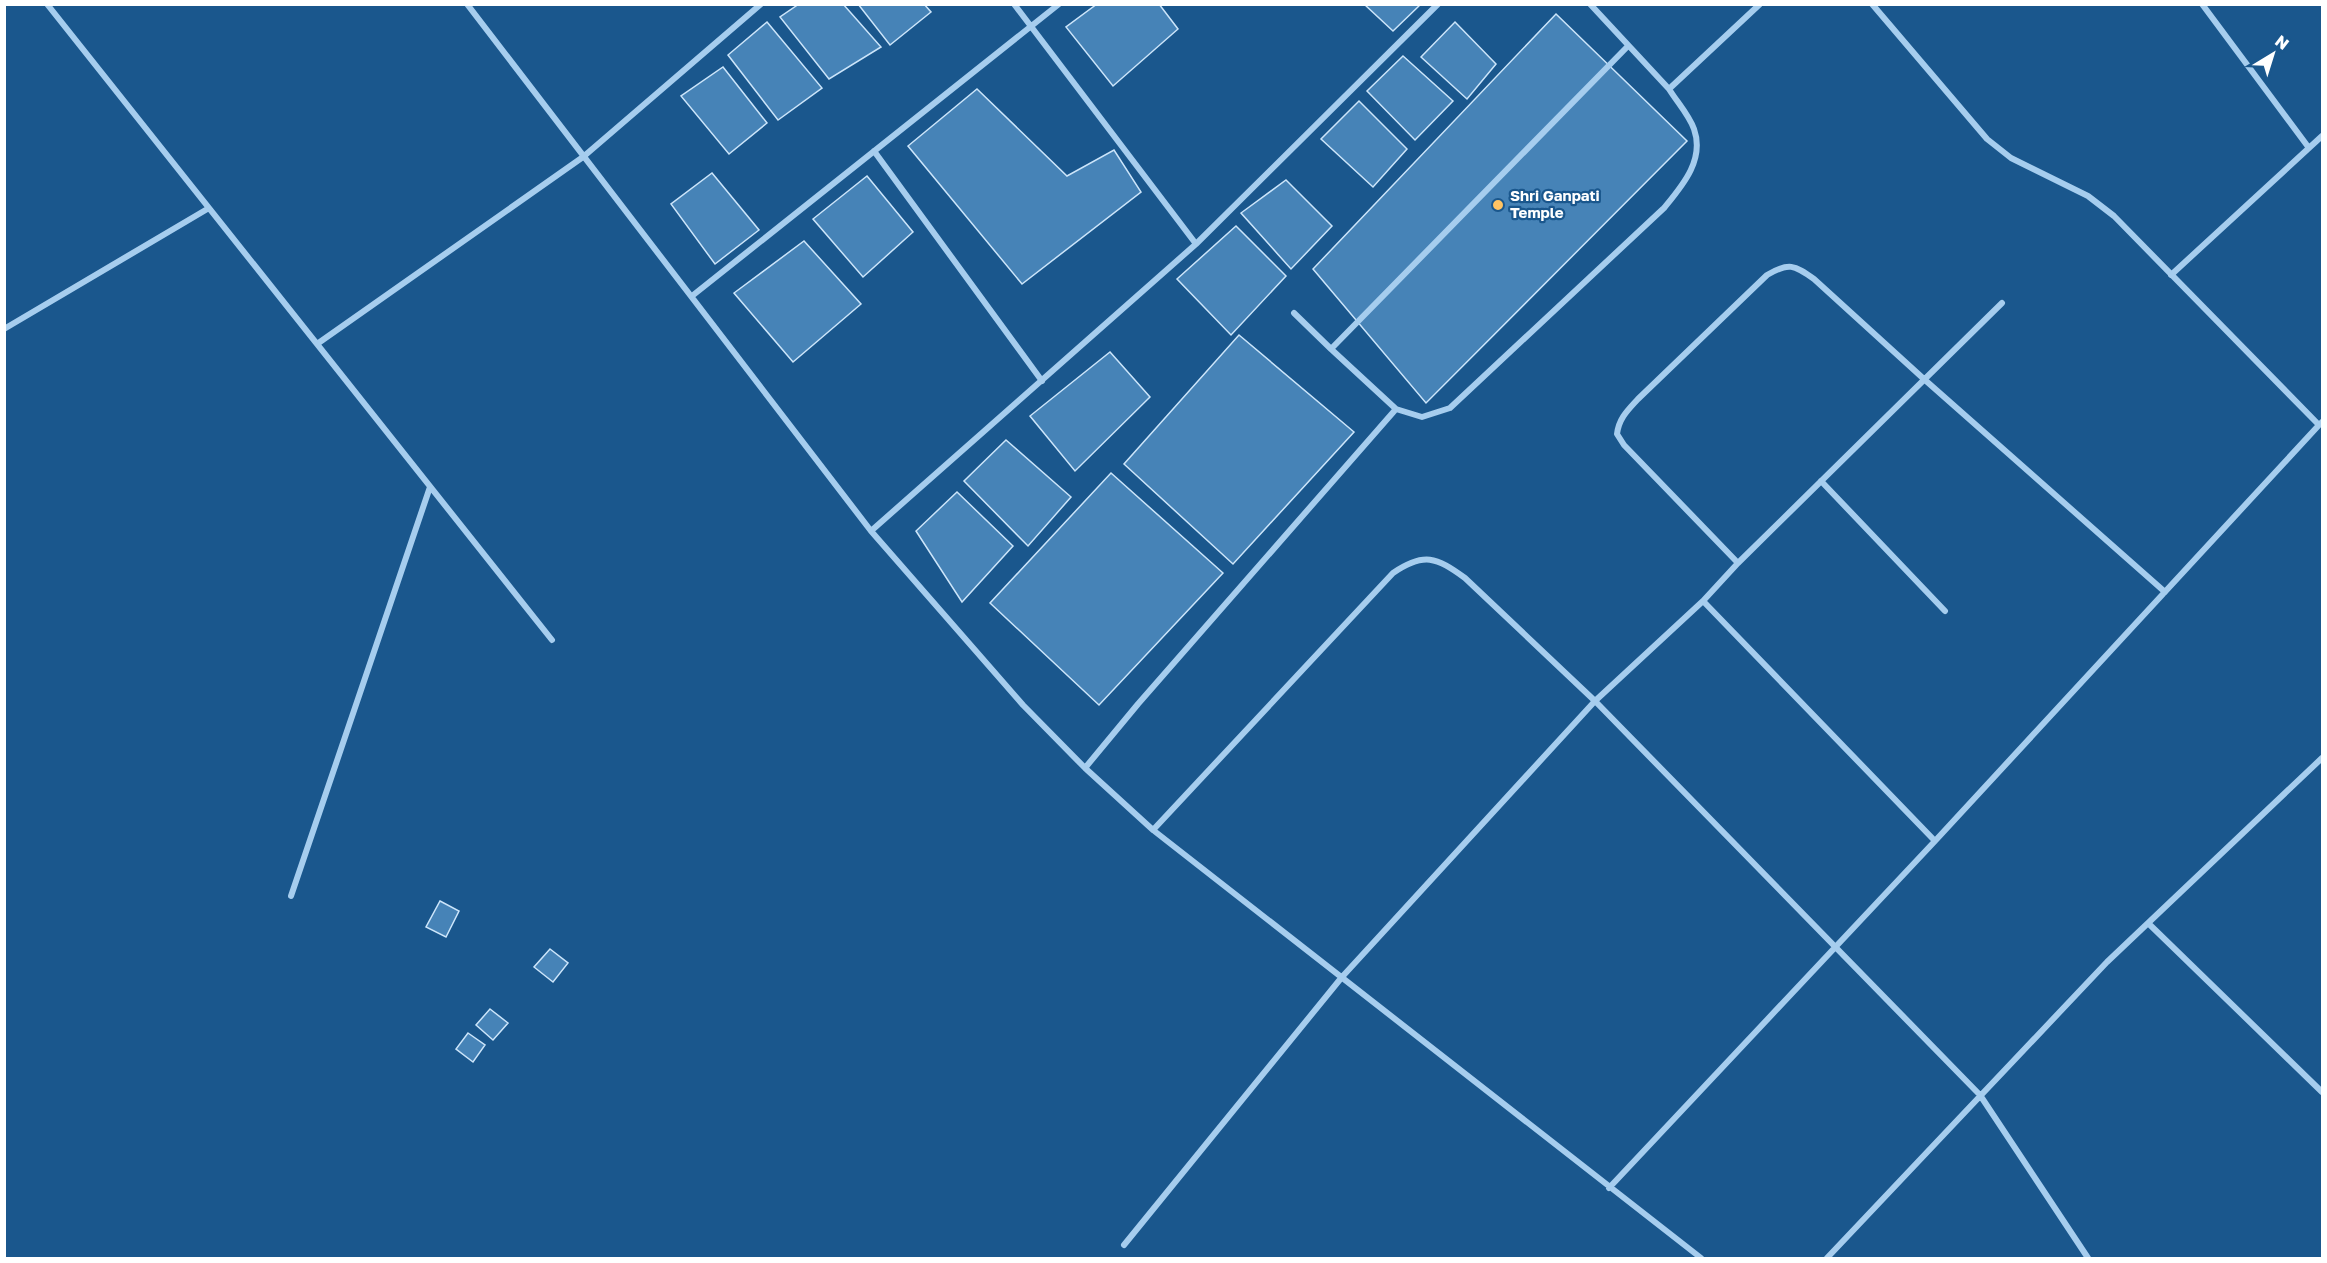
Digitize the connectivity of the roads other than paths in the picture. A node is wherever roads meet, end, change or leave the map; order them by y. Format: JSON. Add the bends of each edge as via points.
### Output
{"nodes":[{"id":1,"x":47,"y":4,"type":"edge"},
{"id":2,"x":467,"y":4,"type":"edge"},
{"id":3,"x":761,"y":4,"type":"edge"},
{"id":4,"x":1014,"y":4,"type":"edge"},
{"id":5,"x":1059,"y":4,"type":"edge"},
{"id":6,"x":1438,"y":4,"type":"edge"},
{"id":7,"x":1590,"y":4,"type":"edge"},
{"id":8,"x":1760,"y":4,"type":"edge"},
{"id":9,"x":1872,"y":4,"type":"edge"},
{"id":10,"x":2202,"y":4,"type":"edge"},
{"id":11,"x":1030,"y":26,"type":"junction"},
{"id":12,"x":1628,"y":46,"type":"junction"},
{"id":13,"x":1669,"y":89,"type":"junction"},
{"id":14,"x":2322,"y":136,"type":"edge"},
{"id":15,"x":2309,"y":148,"type":"junction"},
{"id":16,"x":874,"y":151,"type":"junction"},
{"id":17,"x":583,"y":157,"type":"junction"},
{"id":18,"x":209,"y":208,"type":"junction"},
{"id":19,"x":1196,"y":244,"type":"junction"},
{"id":20,"x":2171,"y":275,"type":"junction"},
{"id":21,"x":692,"y":296,"type":"junction"},
{"id":22,"x":2002,"y":303,"type":"dead end"},
{"id":23,"x":1294,"y":312,"type":"dead end"},
{"id":24,"x":4,"y":329,"type":"edge"},
{"id":25,"x":317,"y":344,"type":"junction"},
{"id":26,"x":1331,"y":349,"type":"junction"},
{"id":27,"x":1924,"y":380,"type":"junction"},
{"id":28,"x":1041,"y":381,"type":"junction"},
{"id":29,"x":1396,"y":409,"type":"junction"},
{"id":30,"x":2321,"y":423,"type":"edge"},
{"id":31,"x":1821,"y":481,"type":"junction"},
{"id":32,"x":430,"y":487,"type":"junction"},
{"id":33,"x":871,"y":531,"type":"junction"},
{"id":34,"x":1738,"y":563,"type":"junction"},
{"id":35,"x":2165,"y":592,"type":"junction"},
{"id":36,"x":1703,"y":601,"type":"junction"},
{"id":37,"x":1945,"y":610,"type":"dead end"},
{"id":38,"x":552,"y":640,"type":"dead end"},
{"id":39,"x":1595,"y":701,"type":"junction"},
{"id":40,"x":2322,"y":758,"type":"edge"},
{"id":41,"x":1085,"y":768,"type":"junction"},
{"id":42,"x":1153,"y":830,"type":"junction"},
{"id":43,"x":1935,"y":841,"type":"junction"},
{"id":44,"x":291,"y":896,"type":"dead end"},
{"id":45,"x":2148,"y":923,"type":"junction"},
{"id":46,"x":1835,"y":948,"type":"junction"},
{"id":47,"x":1342,"y":977,"type":"junction"},
{"id":48,"x":2322,"y":1092,"type":"edge"},
{"id":49,"x":1980,"y":1095,"type":"junction"},
{"id":50,"x":1609,"y":1188,"type":"junction"},
{"id":51,"x":1124,"y":1245,"type":"dead end"},
{"id":52,"x":1701,"y":1258,"type":"edge"},
{"id":53,"x":1827,"y":1258,"type":"edge"},
{"id":54,"x":2088,"y":1258,"type":"edge"}],
"edges":[{"from":1,"to":18,"type":"street"},
{"from":2,"to":17,"type":"street"},
{"from":3,"to":17,"type":"street"},
{"from":4,"to":11,"type":"street"},
{"from":5,"to":11,"type":"street"},
{"from":6,"to":19,"type":"street"},
{"from":7,"to":12,"type":"street"},
{"from":8,"to":13,"type":"street"},
{"from":9,"to":20,"type":"street","via":[[1987,139],[2011,158],[2088,196],[2114,216]]},
{"from":10,"to":15,"type":"street"},
{"from":11,"to":16,"type":"street"},
{"from":11,"to":19,"type":"street"},
{"from":12,"to":13,"type":"street"},
{"from":12,"to":26,"type":"street"},
{"from":13,"to":29,"type":"street","via":[[1694,129],[1698,151],[1688,177],[1664,208],[1450,408],[1422,417]]},
{"from":14,"to":15,"type":"street"},
{"from":15,"to":20,"type":"street"},
{"from":16,"to":21,"type":"street"},
{"from":16,"to":28,"type":"street"},
{"from":17,"to":21,"type":"street"},
{"from":17,"to":25,"type":"street"},
{"from":18,"to":24,"type":"street"},
{"from":18,"to":25,"type":"street"},
{"from":19,"to":28,"type":"street"},
{"from":20,"to":30,"type":"street"},
{"from":21,"to":33,"type":"street"},
{"from":22,"to":27,"type":"street"},
{"from":23,"to":26,"type":"street"},
{"from":25,"to":32,"type":"street"},
{"from":26,"to":29,"type":"street"},
{"from":27,"to":31,"type":"street"},
{"from":27,"to":34,"type":"street","via":[[1814,279],[1795,266],[1781,266],[1647,391],[1623,415],[1617,434]]},
{"from":27,"to":35,"type":"street"},
{"from":28,"to":33,"type":"street"},
{"from":29,"to":41,"type":"street"},
{"from":30,"to":35,"type":"street"},
{"from":31,"to":34,"type":"street"},
{"from":31,"to":37,"type":"street"},
{"from":32,"to":38,"type":"street"},
{"from":32,"to":44,"type":"street"},
{"from":33,"to":41,"type":"street","via":[[1023,705]]},
{"from":34,"to":36,"type":"street"},
{"from":35,"to":43,"type":"street"},
{"from":36,"to":39,"type":"street"},
{"from":36,"to":43,"type":"street"},
{"from":39,"to":42,"type":"street","via":[[1465,578],[1445,564],[1412,560],[1393,573]]},
{"from":39,"to":46,"type":"street"},
{"from":39,"to":47,"type":"street"},
{"from":40,"to":45,"type":"street"},
{"from":41,"to":42,"type":"street"},
{"from":42,"to":47,"type":"street"},
{"from":43,"to":46,"type":"street"},
{"from":45,"to":48,"type":"street"},
{"from":45,"to":49,"type":"street"},
{"from":46,"to":49,"type":"street"},
{"from":46,"to":50,"type":"street"},
{"from":47,"to":50,"type":"street"},
{"from":47,"to":51,"type":"street"},
{"from":49,"to":53,"type":"street"},
{"from":49,"to":54,"type":"street"},
{"from":50,"to":52,"type":"street"}]}
